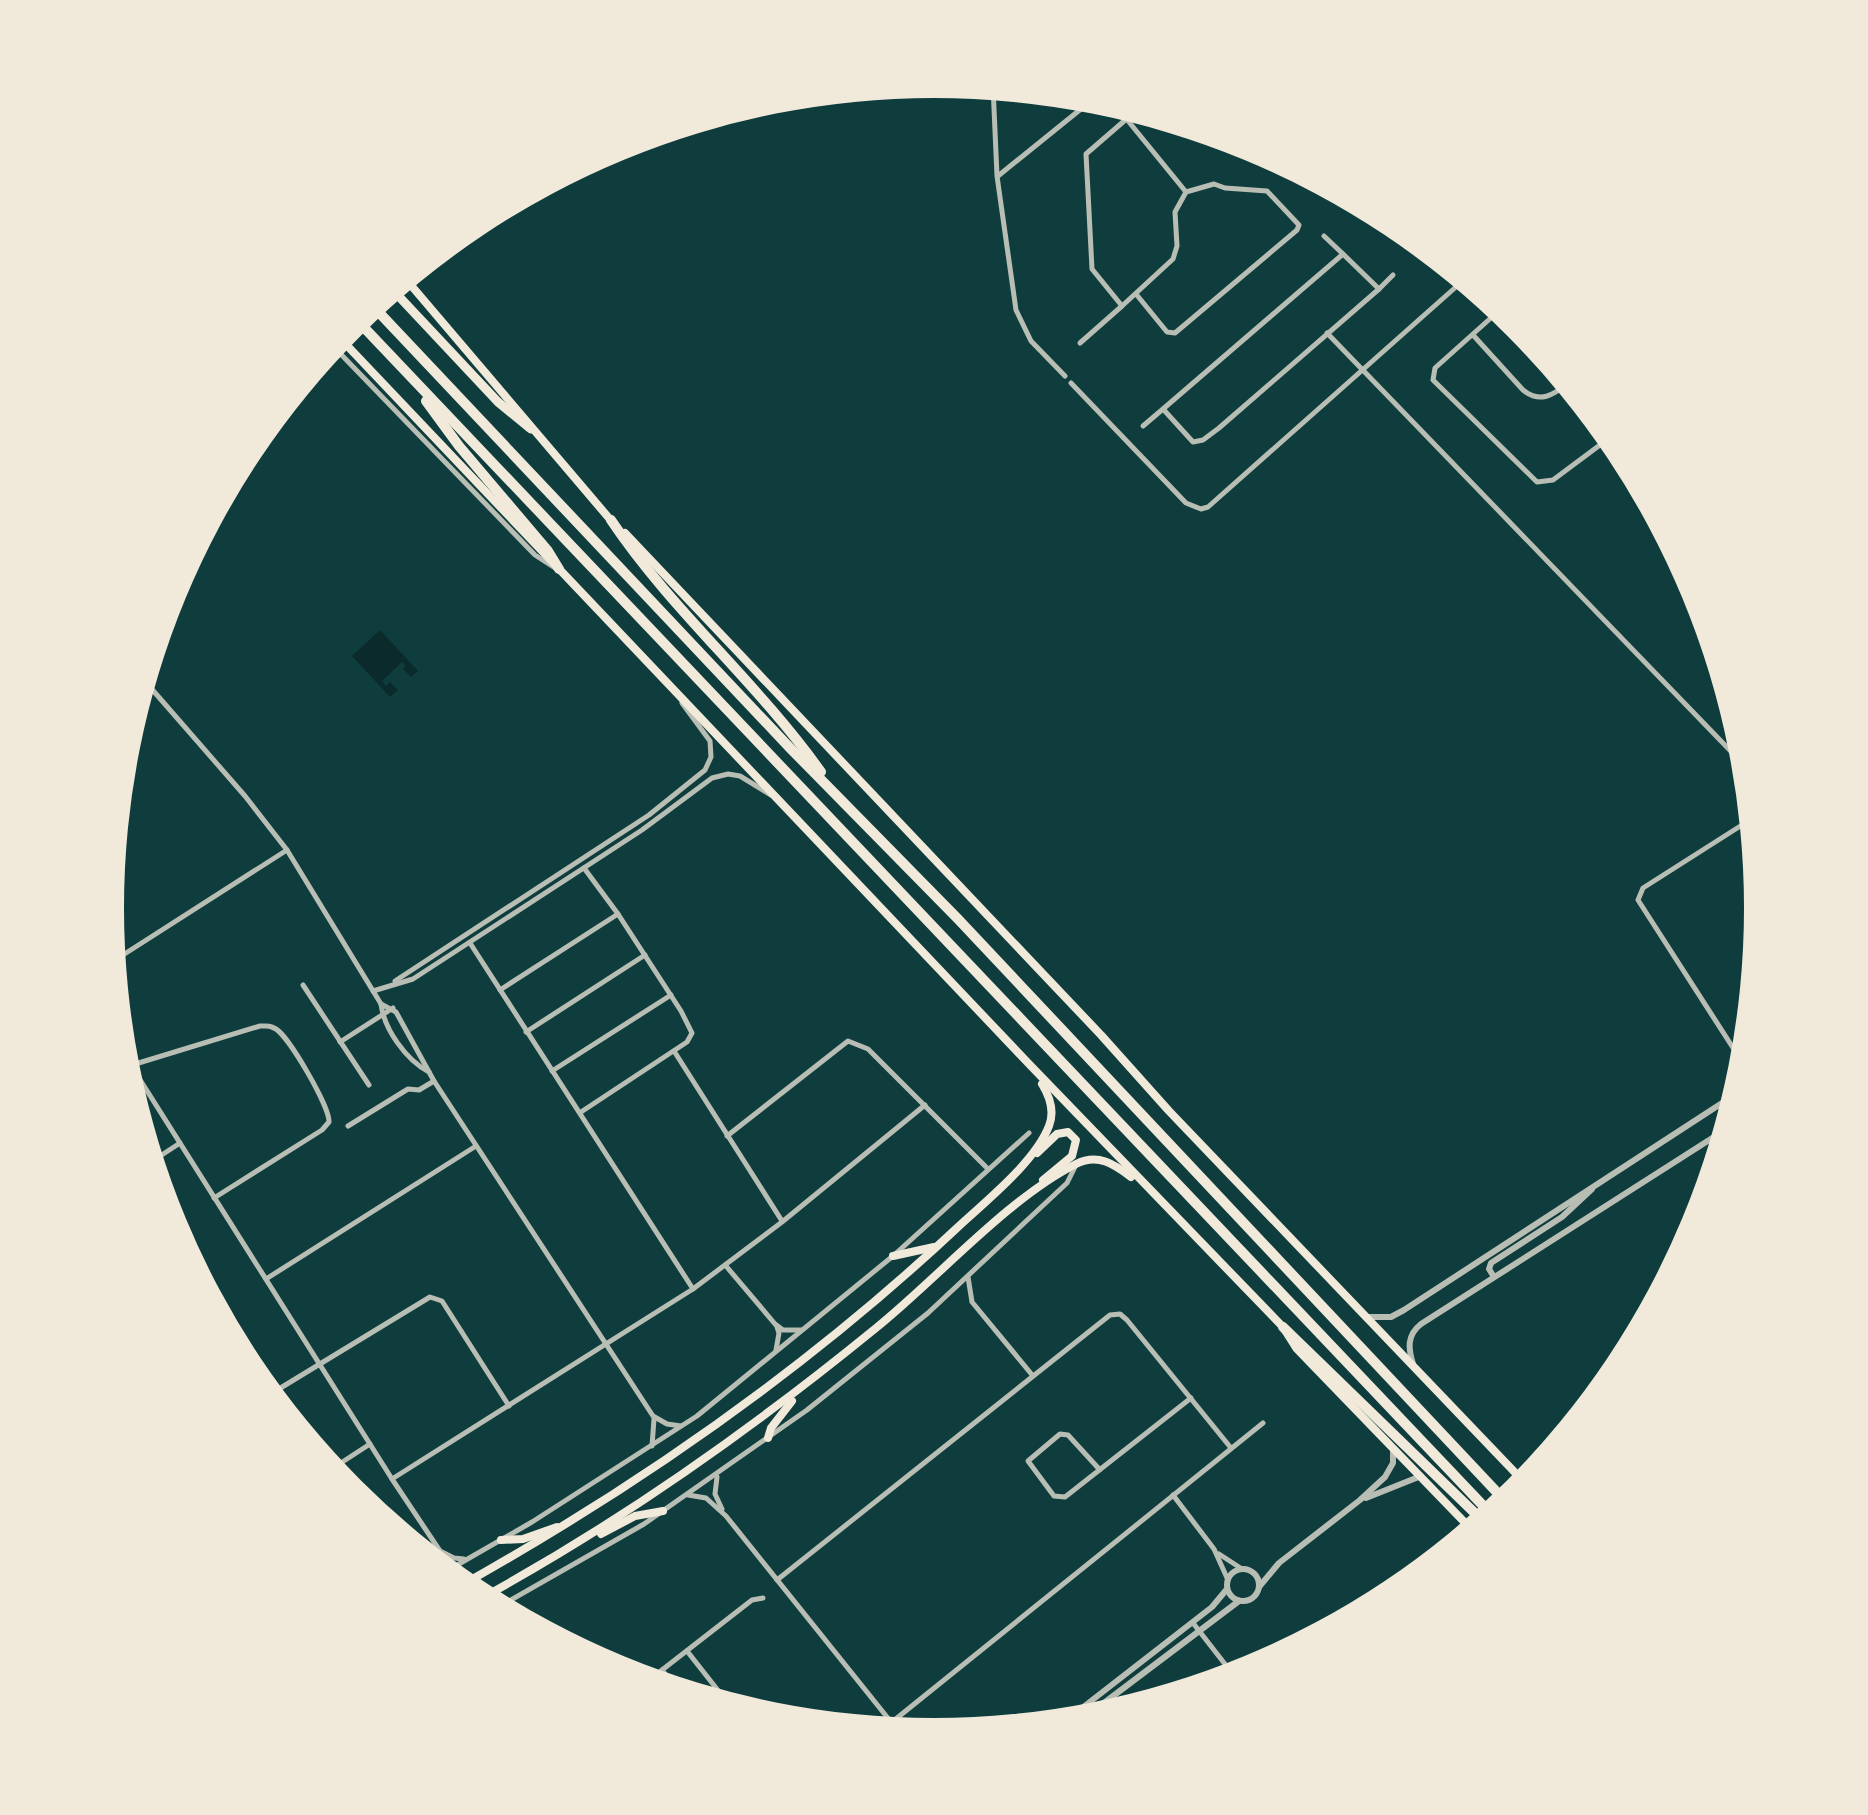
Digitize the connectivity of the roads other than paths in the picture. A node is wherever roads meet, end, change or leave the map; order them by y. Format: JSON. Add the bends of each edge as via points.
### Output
{"nodes":[{"id":1,"x":994,"y":100,"type":"edge"},
{"id":2,"x":1079,"y":111,"type":"edge"},
{"id":3,"x":1123,"y":120,"type":"edge"},
{"id":4,"x":1129,"y":122,"type":"edge"},
{"id":5,"x":997,"y":176,"type":"junction"},
{"id":6,"x":1186,"y":192,"type":"junction"},
{"id":7,"x":1324,"y":236,"type":"dead end"},
{"id":8,"x":1342,"y":254,"type":"junction"},
{"id":9,"x":1393,"y":275,"type":"dead end"},
{"id":10,"x":413,"y":288,"type":"edge"},
{"id":11,"x":1455,"y":288,"type":"edge"},
{"id":12,"x":1379,"y":289,"type":"junction"},
{"id":13,"x":1136,"y":294,"type":"junction"},
{"id":14,"x":401,"y":298,"type":"edge"},
{"id":15,"x":1122,"y":306,"type":"junction"},
{"id":16,"x":382,"y":316,"type":"edge"},
{"id":17,"x":1489,"y":319,"type":"edge"},
{"id":18,"x":366,"y":330,"type":"edge"},
{"id":19,"x":1328,"y":333,"type":"junction"},
{"id":20,"x":1472,"y":334,"type":"junction"},
{"id":21,"x":1080,"y":344,"type":"dead end"},
{"id":22,"x":349,"y":348,"type":"edge"},
{"id":23,"x":342,"y":355,"type":"edge"},
{"id":24,"x":1362,"y":370,"type":"junction"},
{"id":25,"x":1065,"y":376,"type":"dead end"},
{"id":26,"x":415,"y":383,"type":"junction"},
{"id":27,"x":1071,"y":383,"type":"dead end"},
{"id":28,"x":1558,"y":391,"type":"edge"},
{"id":29,"x":1164,"y":409,"type":"junction"},
{"id":30,"x":1143,"y":426,"type":"dead end"},
{"id":31,"x":531,"y":429,"type":"junction"},
{"id":32,"x":1599,"y":446,"type":"edge"},
{"id":33,"x":610,"y":520,"type":"junction"},
{"id":34,"x":559,"y":570,"type":"junction"},
{"id":35,"x":672,"y":688,"type":"junction"},
{"id":36,"x":154,"y":692,"type":"edge"},
{"id":37,"x":1728,"y":748,"type":"edge"},
{"id":38,"x":830,"y":785,"type":"junction"},
{"id":39,"x":778,"y":798,"type":"junction"},
{"id":40,"x":1739,"y":827,"type":"edge"},
{"id":41,"x":287,"y":850,"type":"junction"},
{"id":42,"x":584,"y":868,"type":"junction"},
{"id":43,"x":618,"y":914,"type":"junction"},
{"id":44,"x":465,"y":935,"type":"junction"},
{"id":45,"x":470,"y":942,"type":"junction"},
{"id":46,"x":126,"y":953,"type":"edge"},
{"id":47,"x":644,"y":955,"type":"junction"},
{"id":48,"x":394,"y":983,"type":"junction"},
{"id":49,"x":303,"y":985,"type":"dead end"},
{"id":50,"x":500,"y":990,"type":"junction"},
{"id":51,"x":374,"y":991,"type":"junction"},
{"id":52,"x":671,"y":995,"type":"junction"},
{"id":53,"x":381,"y":1004,"type":"junction"},
{"id":54,"x":393,"y":1008,"type":"junction"},
{"id":55,"x":382,"y":1015,"type":"junction"},
{"id":56,"x":526,"y":1032,"type":"junction"},
{"id":57,"x":340,"y":1042,"type":"junction"},
{"id":58,"x":1731,"y":1045,"type":"edge"},
{"id":59,"x":674,"y":1050,"type":"junction"},
{"id":60,"x":139,"y":1063,"type":"edge"},
{"id":61,"x":1030,"y":1066,"type":"junction"},
{"id":62,"x":552,"y":1071,"type":"junction"},
{"id":63,"x":429,"y":1072,"type":"junction"},
{"id":64,"x":434,"y":1081,"type":"junction"},
{"id":65,"x":145,"y":1085,"type":"edge"},
{"id":66,"x":369,"y":1085,"type":"dead end"},
{"id":67,"x":1719,"y":1105,"type":"edge"},
{"id":68,"x":925,"y":1106,"type":"junction"},
{"id":69,"x":580,"y":1112,"type":"junction"},
{"id":70,"x":348,"y":1126,"type":"dead end"},
{"id":71,"x":1029,"y":1132,"type":"dead end"},
{"id":72,"x":727,"y":1136,"type":"junction"},
{"id":73,"x":1709,"y":1140,"type":"edge"},
{"id":74,"x":180,"y":1143,"type":"junction"},
{"id":75,"x":476,"y":1146,"type":"junction"},
{"id":76,"x":163,"y":1154,"type":"edge"},
{"id":77,"x":1075,"y":1165,"type":"junction"},
{"id":78,"x":988,"y":1169,"type":"junction"},
{"id":79,"x":1600,"y":1180,"type":"junction"},
{"id":80,"x":1142,"y":1183,"type":"junction"},
{"id":81,"x":996,"y":1192,"type":"junction"},
{"id":82,"x":214,"y":1198,"type":"junction"},
{"id":83,"x":1003,"y":1217,"type":"junction"},
{"id":84,"x":782,"y":1222,"type":"junction"},
{"id":85,"x":938,"y":1246,"type":"junction"},
{"id":86,"x":894,"y":1256,"type":"junction"},
{"id":87,"x":726,"y":1266,"type":"junction"},
{"id":88,"x":968,"y":1277,"type":"junction"},
{"id":89,"x":1494,"y":1277,"type":"junction"},
{"id":90,"x":266,"y":1279,"type":"junction"},
{"id":91,"x":693,"y":1289,"type":"junction"},
{"id":92,"x":951,"y":1292,"type":"junction"},
{"id":93,"x":972,"y":1302,"type":"junction"},
{"id":94,"x":1364,"y":1317,"type":"junction"},
{"id":95,"x":776,"y":1324,"type":"junction"},
{"id":96,"x":1283,"y":1327,"type":"junction"},
{"id":97,"x":804,"y":1330,"type":"junction"},
{"id":98,"x":607,"y":1344,"type":"junction"},
{"id":99,"x":775,"y":1353,"type":"junction"},
{"id":100,"x":319,"y":1362,"type":"junction"},
{"id":101,"x":1414,"y":1368,"type":"junction"},
{"id":102,"x":1033,"y":1376,"type":"junction"},
{"id":103,"x":281,"y":1387,"type":"edge"},
{"id":104,"x":803,"y":1388,"type":"junction"},
{"id":105,"x":1191,"y":1398,"type":"junction"},
{"id":106,"x":509,"y":1406,"type":"junction"},
{"id":107,"x":653,"y":1416,"type":"junction"},
{"id":108,"x":1264,"y":1423,"type":"dead end"},
{"id":109,"x":682,"y":1426,"type":"junction"},
{"id":110,"x":768,"y":1438,"type":"junction"},
{"id":111,"x":370,"y":1444,"type":"junction"},
{"id":112,"x":652,"y":1446,"type":"junction"},
{"id":113,"x":1393,"y":1447,"type":"junction"},
{"id":114,"x":1232,"y":1448,"type":"junction"},
{"id":115,"x":343,"y":1461,"type":"edge"},
{"id":116,"x":1100,"y":1470,"type":"junction"},
{"id":117,"x":1514,"y":1472,"type":"edge"},
{"id":118,"x":717,"y":1476,"type":"junction"},
{"id":119,"x":1422,"y":1476,"type":"junction"},
{"id":120,"x":392,"y":1479,"type":"junction"},
{"id":121,"x":1495,"y":1491,"type":"edge"},
{"id":122,"x":688,"y":1495,"type":"junction"},
{"id":123,"x":1173,"y":1495,"type":"junction"},
{"id":124,"x":1360,"y":1500,"type":"junction"},
{"id":125,"x":1481,"y":1504,"type":"edge"},
{"id":126,"x":1473,"y":1511,"type":"edge"},
{"id":127,"x":663,"y":1512,"type":"junction"},
{"id":128,"x":726,"y":1516,"type":"junction"},
{"id":129,"x":1463,"y":1520,"type":"edge"},
{"id":130,"x":566,"y":1525,"type":"junction"},
{"id":131,"x":501,"y":1540,"type":"junction"},
{"id":132,"x":583,"y":1540,"type":"junction"},
{"id":133,"x":437,"y":1547,"type":"edge"},
{"id":134,"x":1214,"y":1549,"type":"junction"},
{"id":135,"x":448,"y":1555,"type":"edge"},
{"id":136,"x":469,"y":1558,"type":"junction"},
{"id":137,"x":1279,"y":1562,"type":"junction"},
{"id":138,"x":459,"y":1563,"type":"edge"},
{"id":139,"x":1242,"y":1569,"type":"junction"},
{"id":140,"x":1253,"y":1572,"type":"junction"},
{"id":141,"x":477,"y":1576,"type":"edge"},
{"id":142,"x":778,"y":1580,"type":"junction"},
{"id":143,"x":1228,"y":1580,"type":"junction"},
{"id":144,"x":1259,"y":1586,"type":"junction"},
{"id":145,"x":496,"y":1589,"type":"edge"},
{"id":146,"x":1227,"y":1590,"type":"junction"},
{"id":147,"x":763,"y":1598,"type":"dead end"},
{"id":148,"x":513,"y":1599,"type":"edge"},
{"id":149,"x":1239,"y":1601,"type":"junction"},
{"id":150,"x":1196,"y":1626,"type":"junction"},
{"id":151,"x":687,"y":1651,"type":"junction"},
{"id":152,"x":1225,"y":1663,"type":"edge"},
{"id":153,"x":662,"y":1670,"type":"edge"},
{"id":154,"x":717,"y":1688,"type":"edge"},
{"id":155,"x":1099,"y":1700,"type":"edge"},
{"id":156,"x":887,"y":1716,"type":"edge"},
{"id":157,"x":899,"y":1717,"type":"edge"}],
"edges":[{"from":1,"to":5,"type":"street"},
{"from":2,"to":5,"type":"street"},
{"from":3,"to":15,"type":"street","via":[[1086,160],[1092,269]]},
{"from":4,"to":6,"type":"street"},
{"from":5,"to":25,"type":"street","via":[[1016,310],[1030,341]]},
{"from":6,"to":13,"type":"street","via":[[1175,212],[1173,259]]},
{"from":6,"to":13,"type":"street","via":[[1214,184],[1261,189],[1299,225],[1176,333]]},
{"from":7,"to":8,"type":"street"},
{"from":8,"to":12,"type":"street"},
{"from":8,"to":29,"type":"street"},
{"from":9,"to":12,"type":"street"},
{"from":10,"to":31,"type":"main road"},
{"from":11,"to":24,"type":"street"},
{"from":12,"to":19,"type":"street"},
{"from":13,"to":15,"type":"street"},
{"from":14,"to":31,"type":"highway"},
{"from":15,"to":21,"type":"street"},
{"from":16,"to":38,"type":"highway"},
{"from":17,"to":20,"type":"street"},
{"from":18,"to":26,"type":"highway"},
{"from":19,"to":24,"type":"street"},
{"from":19,"to":29,"type":"street","via":[[1203,440],[1193,442]]},
{"from":20,"to":28,"type":"street","via":[[1533,396]]},
{"from":20,"to":32,"type":"street","via":[[1434,368],[1432,378],[1530,478],[1553,480]]},
{"from":22,"to":34,"type":"main road"},
{"from":23,"to":34,"type":"street","via":[[535,555]]},
{"from":24,"to":27,"type":"street","via":[[1201,509],[1186,503]]},
{"from":24,"to":37,"type":"street"},
{"from":26,"to":34,"type":"highway"},
{"from":26,"to":125,"type":"highway"},
{"from":29,"to":30,"type":"street"},
{"from":31,"to":33,"type":"main road"},
{"from":33,"to":38,"type":"highway"},
{"from":33,"to":94,"type":"main road"},
{"from":34,"to":35,"type":"main road"},
{"from":35,"to":39,"type":"main road"},
{"from":35,"to":44,"type":"street","via":[[710,741],[705,770],[649,815]]},
{"from":36,"to":41,"type":"street"},
{"from":38,"to":121,"type":"highway"},
{"from":39,"to":42,"type":"street","via":[[740,776],[716,776]]},
{"from":39,"to":61,"type":"main road"},
{"from":40,"to":58,"type":"street","via":[[1643,888],[1638,900]]},
{"from":41,"to":46,"type":"street"},
{"from":41,"to":51,"type":"street"},
{"from":42,"to":43,"type":"street"},
{"from":42,"to":45,"type":"street"},
{"from":43,"to":47,"type":"street"},
{"from":43,"to":50,"type":"street"},
{"from":44,"to":45,"type":"street"},
{"from":44,"to":48,"type":"street"},
{"from":45,"to":48,"type":"street","via":[[413,979]]},
{"from":45,"to":50,"type":"street"},
{"from":47,"to":52,"type":"street"},
{"from":47,"to":56,"type":"street"},
{"from":48,"to":51,"type":"street"},
{"from":49,"to":57,"type":"street"},
{"from":50,"to":56,"type":"street"},
{"from":51,"to":53,"type":"street"},
{"from":52,"to":59,"type":"street","via":[[692,1033]]},
{"from":52,"to":62,"type":"street"},
{"from":53,"to":54,"type":"street"},
{"from":53,"to":55,"type":"street"},
{"from":54,"to":55,"type":"street"},
{"from":54,"to":63,"type":"street"},
{"from":55,"to":57,"type":"street"},
{"from":55,"to":63,"type":"street","via":[[412,1060]]},
{"from":56,"to":62,"type":"street"},
{"from":57,"to":66,"type":"street"},
{"from":59,"to":69,"type":"street"},
{"from":59,"to":72,"type":"street"},
{"from":60,"to":82,"type":"street","via":[[264,1026],[279,1031],[329,1111],[322,1130]]},
{"from":61,"to":80,"type":"main road"},
{"from":61,"to":81,"type":"main road","via":[[1047,1092],[1051,1120],[1033,1152]]},
{"from":62,"to":69,"type":"street"},
{"from":63,"to":64,"type":"street"},
{"from":64,"to":70,"type":"street"},
{"from":64,"to":75,"type":"street"},
{"from":65,"to":74,"type":"street"},
{"from":67,"to":79,"type":"street"},
{"from":68,"to":72,"type":"street","via":[[868,1049],[848,1041]]},
{"from":68,"to":78,"type":"street"},
{"from":68,"to":84,"type":"street"},
{"from":69,"to":91,"type":"street"},
{"from":71,"to":78,"type":"street"},
{"from":72,"to":84,"type":"street"},
{"from":73,"to":89,"type":"street"},
{"from":74,"to":76,"type":"street"},
{"from":74,"to":82,"type":"street"},
{"from":75,"to":90,"type":"street"},
{"from":75,"to":98,"type":"street"},
{"from":77,"to":80,"type":"main road","via":[[1107,1161]]},
{"from":77,"to":83,"type":"main road"},
{"from":77,"to":88,"type":"street","via":[[1067,1184]]},
{"from":78,"to":86,"type":"street"},
{"from":79,"to":89,"type":"street","via":[[1562,1217],[1491,1263]]},
{"from":79,"to":94,"type":"street","via":[[1404,1310]]},
{"from":80,"to":96,"type":"main road"},
{"from":81,"to":83,"type":"main road","via":[[1056,1134],[1074,1136],[1072,1156]]},
{"from":81,"to":85,"type":"main road"},
{"from":82,"to":90,"type":"street"},
{"from":83,"to":104,"type":"main road"},
{"from":84,"to":87,"type":"street"},
{"from":85,"to":86,"type":"main road"},
{"from":85,"to":130,"type":"main road","via":[[767,1387]]},
{"from":86,"to":97,"type":"street"},
{"from":87,"to":91,"type":"street"},
{"from":87,"to":95,"type":"street"},
{"from":88,"to":92,"type":"street"},
{"from":88,"to":93,"type":"street"},
{"from":89,"to":101,"type":"street","via":[[1415,1329],[1409,1344]]},
{"from":90,"to":100,"type":"street"},
{"from":91,"to":98,"type":"street"},
{"from":92,"to":93,"type":"street"},
{"from":92,"to":110,"type":"street"},
{"from":93,"to":102,"type":"street"},
{"from":94,"to":101,"type":"main road"},
{"from":95,"to":97,"type":"street"},
{"from":95,"to":99,"type":"street"},
{"from":96,"to":113,"type":"main road"},
{"from":96,"to":126,"type":"highway"},
{"from":97,"to":99,"type":"street"},
{"from":98,"to":106,"type":"street"},
{"from":98,"to":107,"type":"street"},
{"from":99,"to":109,"type":"street"},
{"from":100,"to":103,"type":"street"},
{"from":100,"to":106,"type":"street","via":[[437,1298]]},
{"from":100,"to":111,"type":"street"},
{"from":101,"to":117,"type":"main road"},
{"from":102,"to":105,"type":"street","via":[[1098,1321],[1120,1314]]},
{"from":102,"to":142,"type":"street"},
{"from":104,"to":110,"type":"main road"},
{"from":104,"to":132,"type":"main road"},
{"from":105,"to":114,"type":"street"},
{"from":105,"to":116,"type":"street"},
{"from":106,"to":120,"type":"street"},
{"from":107,"to":109,"type":"street"},
{"from":107,"to":112,"type":"street"},
{"from":108,"to":114,"type":"street"},
{"from":109,"to":112,"type":"street"},
{"from":110,"to":118,"type":"street"},
{"from":111,"to":115,"type":"street"},
{"from":111,"to":120,"type":"street"},
{"from":112,"to":131,"type":"street"},
{"from":113,"to":119,"type":"main road"},
{"from":113,"to":124,"type":"street","via":[[1390,1470]]},
{"from":114,"to":123,"type":"street"},
{"from":116,"to":116,"type":"street","via":[[1059,1499],[1028,1461],[1060,1434]]},
{"from":118,"to":122,"type":"street"},
{"from":118,"to":128,"type":"street","via":[[715,1494]]},
{"from":119,"to":124,"type":"street"},
{"from":119,"to":129,"type":"main road"},
{"from":120,"to":133,"type":"street"},
{"from":122,"to":127,"type":"street"},
{"from":122,"to":128,"type":"street","via":[[706,1498]]},
{"from":123,"to":134,"type":"street"},
{"from":123,"to":157,"type":"street"},
{"from":124,"to":137,"type":"street"},
{"from":127,"to":132,"type":"main road","via":[[635,1516]]},
{"from":127,"to":148,"type":"street"},
{"from":128,"to":142,"type":"street"},
{"from":130,"to":131,"type":"main road"},
{"from":130,"to":141,"type":"main road"},
{"from":131,"to":136,"type":"street"},
{"from":132,"to":145,"type":"main road"},
{"from":134,"to":139,"type":"street"},
{"from":134,"to":143,"type":"street"},
{"from":135,"to":136,"type":"street"},
{"from":136,"to":138,"type":"street"},
{"from":137,"to":140,"type":"street"},
{"from":137,"to":144,"type":"street"},
{"from":139,"to":140,"type":"street"},
{"from":139,"to":143,"type":"street"},
{"from":140,"to":144,"type":"street"},
{"from":142,"to":156,"type":"street"},
{"from":143,"to":146,"type":"street"},
{"from":144,"to":149,"type":"street","via":[[1252,1598]]},
{"from":146,"to":149,"type":"street"},
{"from":146,"to":150,"type":"street"},
{"from":147,"to":151,"type":"street"},
{"from":149,"to":150,"type":"street"},
{"from":150,"to":152,"type":"street"},
{"from":150,"to":155,"type":"street"},
{"from":151,"to":153,"type":"street"},
{"from":151,"to":154,"type":"street"}]}
